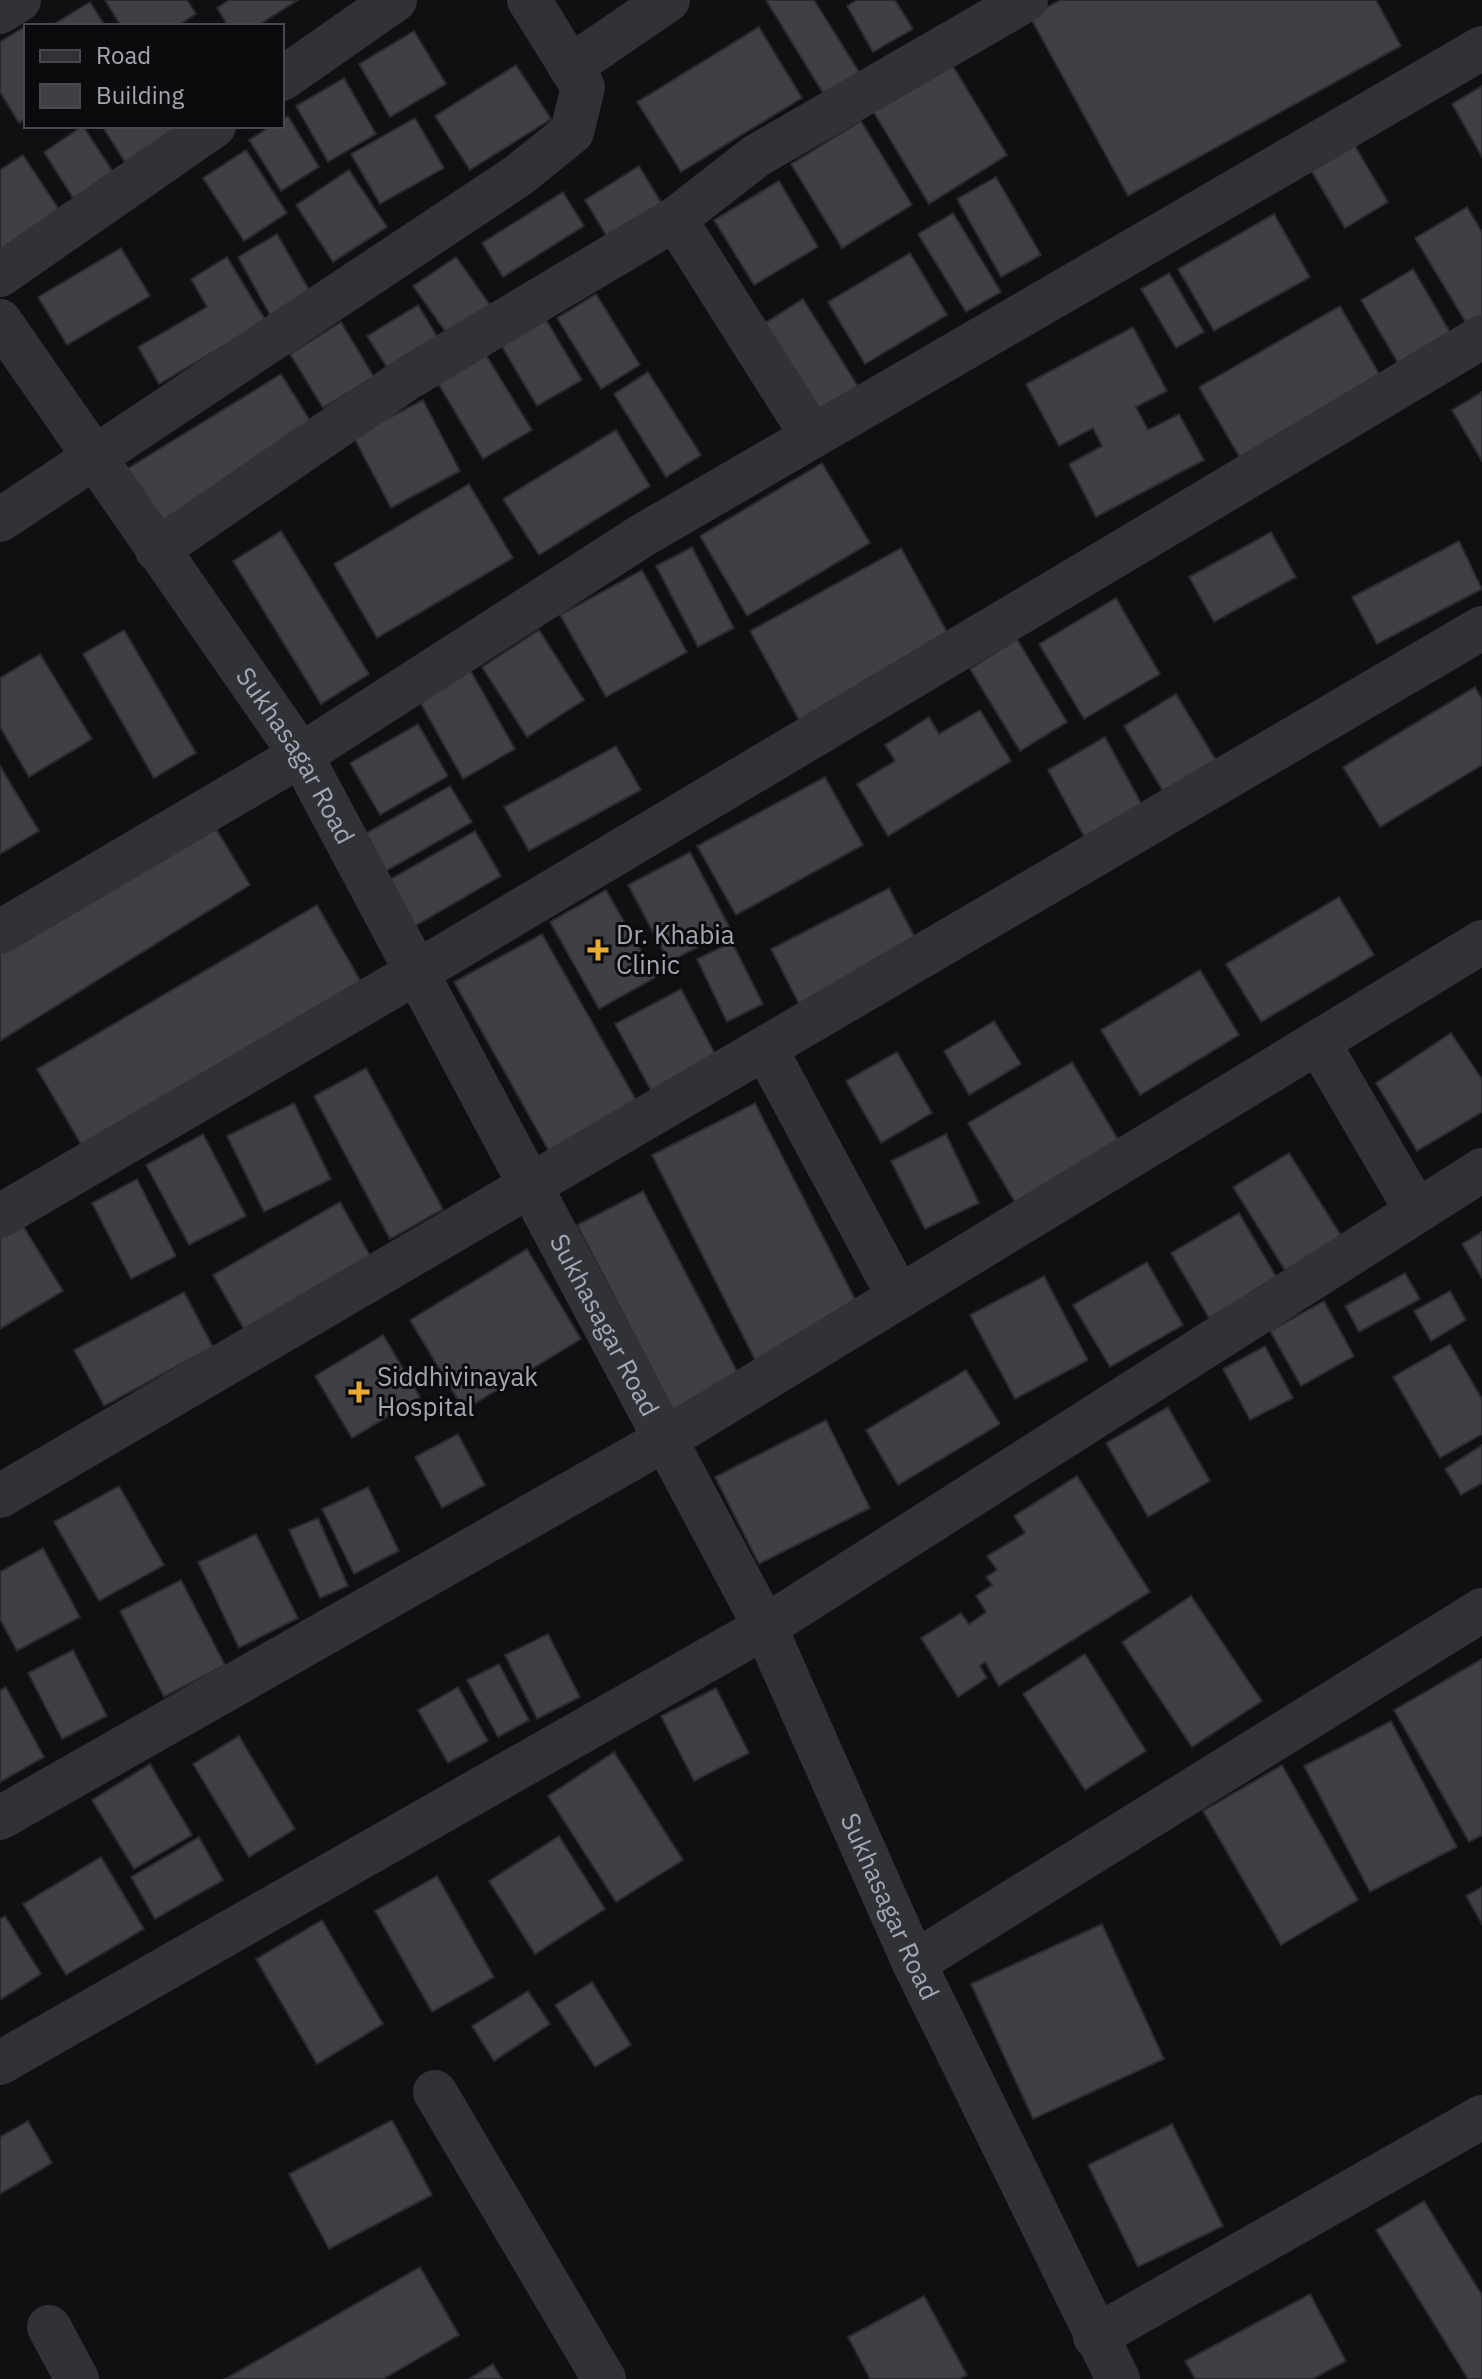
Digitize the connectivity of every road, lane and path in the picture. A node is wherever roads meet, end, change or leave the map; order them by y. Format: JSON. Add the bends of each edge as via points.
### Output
{"nodes":[{"id":1,"x":19,"y":0,"type":"edge"},
{"id":2,"x":395,"y":0,"type":"edge"},
{"id":3,"x":529,"y":0,"type":"edge"},
{"id":4,"x":668,"y":0,"type":"edge"},
{"id":5,"x":1026,"y":0,"type":"edge"},
{"id":6,"x":0,"y":12,"type":"edge"},
{"id":7,"x":1482,"y":48,"type":"edge"},
{"id":8,"x":570,"y":67,"type":"junction"},
{"id":9,"x":284,"y":78,"type":"edge"},
{"id":10,"x":211,"y":128,"type":"edge"},
{"id":11,"x":675,"y":219,"type":"junction"},
{"id":12,"x":0,"y":275,"type":"edge"},
{"id":13,"x":0,"y":321,"type":"edge"},
{"id":14,"x":1482,"y":337,"type":"edge"},
{"id":15,"x":812,"y":436,"type":"junction"},
{"id":16,"x":94,"y":458,"type":"junction"},
{"id":17,"x":0,"y":520,"type":"edge"},
{"id":18,"x":157,"y":550,"type":"junction"},
{"id":19,"x":1482,"y":628,"type":"edge"},
{"id":20,"x":301,"y":755,"type":"junction"},
{"id":21,"x":0,"y":932,"type":"edge"},
{"id":22,"x":1482,"y":942,"type":"edge"},
{"id":23,"x":417,"y":972,"type":"junction"},
{"id":24,"x":1318,"y":1042,"type":"junction"},
{"id":25,"x":765,"y":1048,"type":"junction"},
{"id":26,"x":1482,"y":1170,"type":"edge"},
{"id":27,"x":530,"y":1186,"type":"junction"},
{"id":28,"x":1416,"y":1210,"type":"junction"},
{"id":29,"x":0,"y":1216,"type":"edge"},
{"id":30,"x":899,"y":1297,"type":"junction"},
{"id":31,"x":666,"y":1439,"type":"junction"},
{"id":32,"x":0,"y":1496,"type":"edge"},
{"id":33,"x":1482,"y":1610,"type":"edge"},
{"id":34,"x":765,"y":1627,"type":"junction"},
{"id":35,"x":0,"y":1818,"type":"edge"},
{"id":36,"x":914,"y":1963,"type":"junction"},
{"id":37,"x":0,"y":2063,"type":"edge"},
{"id":38,"x":435,"y":2092,"type":"dead end"},
{"id":39,"x":1482,"y":2117,"type":"edge"},
{"id":40,"x":49,"y":2327,"type":"dead end"},
{"id":41,"x":1095,"y":2337,"type":"junction"},
{"id":42,"x":77,"y":2379,"type":"edge"},
{"id":43,"x":604,"y":2379,"type":"edge"},
{"id":44,"x":1118,"y":2379,"type":"edge"}],
"edges":[{"from":1,"to":6,"type":"street"},
{"from":2,"to":9,"type":"street"},
{"from":3,"to":8,"type":"street"},
{"from":4,"to":8,"type":"street"},
{"from":5,"to":11,"type":"street","via":[[756,156]]},
{"from":7,"to":15,"type":"street"},
{"from":8,"to":16,"type":"street","via":[[583,87],[572,132],[519,175]]},
{"from":10,"to":12,"type":"street"},
{"from":11,"to":15,"type":"street"},
{"from":11,"to":18,"type":"street","via":[[408,378]]},
{"from":13,"to":16,"type":"street","name":"Sukhasagar Road"},
{"from":14,"to":23,"type":"street"},
{"from":15,"to":20,"type":"street","via":[[643,535]]},
{"from":16,"to":17,"type":"street"},
{"from":16,"to":18,"type":"street","name":"Sukhasagar Road"},
{"from":18,"to":20,"type":"street","name":"Sukhasagar Road"},
{"from":19,"to":25,"type":"street"},
{"from":20,"to":21,"type":"street"},
{"from":20,"to":23,"type":"street","name":"Sukhasagar Road"},
{"from":22,"to":24,"type":"street"},
{"from":23,"to":27,"type":"street","name":"Sukhasagar Road"},
{"from":23,"to":29,"type":"street"},
{"from":24,"to":28,"type":"street"},
{"from":24,"to":30,"type":"street"},
{"from":25,"to":27,"type":"street"},
{"from":25,"to":30,"type":"street"},
{"from":26,"to":28,"type":"street"},
{"from":27,"to":31,"type":"street","name":"Sukhasagar Road"},
{"from":27,"to":32,"type":"street"},
{"from":28,"to":34,"type":"street"},
{"from":30,"to":31,"type":"street"},
{"from":31,"to":34,"type":"street","name":"Sukhasagar Road"},
{"from":31,"to":35,"type":"street"},
{"from":33,"to":36,"type":"street"},
{"from":34,"to":36,"type":"street","name":"Sukhasagar Road"},
{"from":34,"to":37,"type":"street"},
{"from":36,"to":41,"type":"street","name":"Sukhasagar Road"},
{"from":38,"to":43,"type":"street"},
{"from":39,"to":41,"type":"street"},
{"from":40,"to":42,"type":"street"},
{"from":41,"to":44,"type":"street","name":"Sukhasagar Road"}]}
